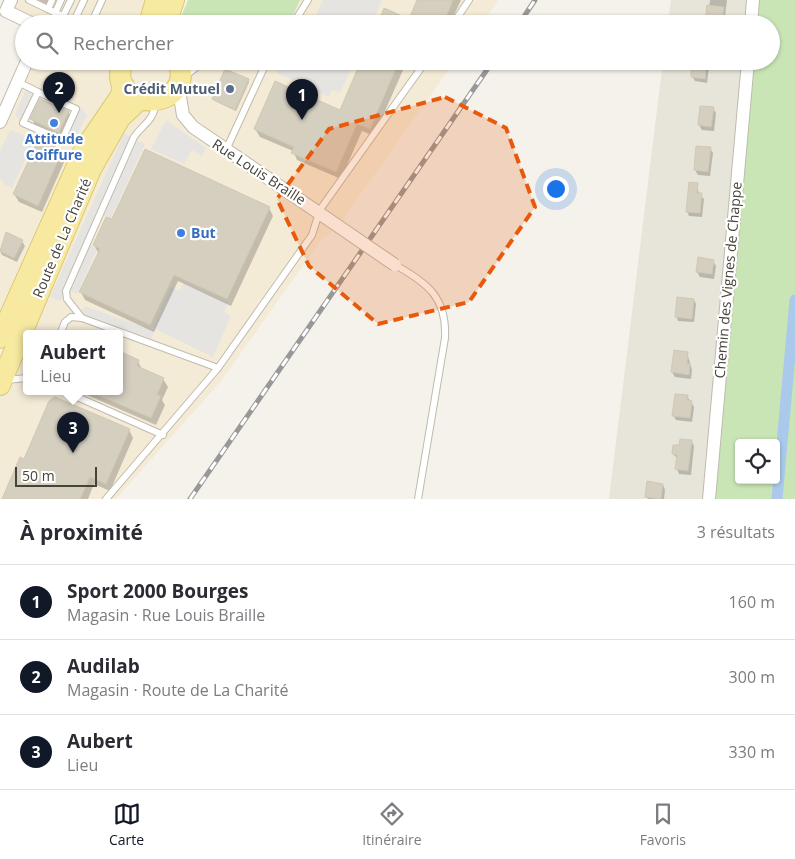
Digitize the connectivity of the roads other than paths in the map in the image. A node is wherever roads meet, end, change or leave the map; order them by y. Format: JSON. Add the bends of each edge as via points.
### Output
{"nodes":[{"id":1,"x":11,"y":0,"type":"edge"},
{"id":2,"x":29,"y":0,"type":"edge"},
{"id":3,"x":52,"y":0,"type":"edge"},
{"id":4,"x":61,"y":0,"type":"edge"},
{"id":5,"x":70,"y":0,"type":"edge"},
{"id":6,"x":84,"y":0,"type":"edge"},
{"id":7,"x":102,"y":0,"type":"edge"},
{"id":8,"x":156,"y":0,"type":"edge"},
{"id":9,"x":174,"y":0,"type":"edge"},
{"id":10,"x":308,"y":0,"type":"edge"},
{"id":11,"x":469,"y":0,"type":"edge"},
{"id":12,"x":753,"y":0,"type":"edge"},
{"id":13,"x":37,"y":2,"type":"edge"},
{"id":14,"x":48,"y":9,"type":"junction"},
{"id":15,"x":55,"y":13,"type":"junction"},
{"id":16,"x":15,"y":15,"type":"edge"},
{"id":17,"x":60,"y":15,"type":"edge"},
{"id":18,"x":63,"y":15,"type":"edge"},
{"id":19,"x":79,"y":15,"type":"edge"},
{"id":20,"x":95,"y":15,"type":"edge"},
{"id":21,"x":152,"y":15,"type":"edge"},
{"id":22,"x":169,"y":15,"type":"edge"},
{"id":23,"x":299,"y":15,"type":"edge"},
{"id":24,"x":459,"y":15,"type":"edge"},
{"id":25,"x":752,"y":15,"type":"edge"},
{"id":26,"x":23,"y":70,"type":"edge"},
{"id":27,"x":120,"y":70,"type":"edge"},
{"id":28,"x":120,"y":70,"type":"edge"},
{"id":29,"x":179,"y":70,"type":"edge"},
{"id":30,"x":193,"y":70,"type":"edge"},
{"id":31,"x":262,"y":70,"type":"edge"},
{"id":32,"x":420,"y":70,"type":"edge"},
{"id":33,"x":747,"y":70,"type":"edge"},
{"id":34,"x":18,"y":82,"type":"junction"},
{"id":35,"x":178,"y":83,"type":"junction"},
{"id":36,"x":38,"y":92,"type":"junction"},
{"id":37,"x":148,"y":101,"type":"junction"},
{"id":38,"x":183,"y":115,"type":"junction"},
{"id":39,"x":0,"y":122,"type":"edge"},
{"id":40,"x":226,"y":150,"type":"junction"},
{"id":41,"x":319,"y":212,"type":"junction"},
{"id":42,"x":395,"y":266,"type":"joint"},
{"id":43,"x":82,"y":318,"type":"junction"},
{"id":44,"x":62,"y":330,"type":"edge"},
{"id":45,"x":115,"y":330,"type":"edge"},
{"id":46,"x":123,"y":333,"type":"edge"},
{"id":47,"x":0,"y":338,"type":"edge"},
{"id":48,"x":218,"y":368,"type":"junction"},
{"id":49,"x":3,"y":374,"type":"edge"},
{"id":50,"x":23,"y":377,"type":"edge"},
{"id":51,"x":73,"y":395,"type":"edge"},
{"id":52,"x":163,"y":434,"type":"junction"},
{"id":53,"x":106,"y":499,"type":"edge"},
{"id":54,"x":418,"y":499,"type":"edge"},
{"id":55,"x":709,"y":499,"type":"edge"}],
"edges":[{"from":1,"to":16,"type":"street","via":[[6,11]]},
{"from":2,"to":13,"type":"lane"},
{"from":3,"to":14,"type":"lane"},
{"from":4,"to":15,"type":"lane"},
{"from":5,"to":18,"type":"lane"},
{"from":6,"to":19,"type":"lane"},
{"from":7,"to":20,"type":"lane"},
{"from":8,"to":21,"type":"main road"},
{"from":9,"to":22,"type":"main road"},
{"from":10,"to":23,"type":"lane"},
{"from":11,"to":24,"type":"lane"},
{"from":12,"to":25,"type":"street"},
{"from":13,"to":14,"type":"lane"},
{"from":14,"to":15,"type":"lane"},
{"from":15,"to":17,"type":"lane"},
{"from":26,"to":34,"type":"street"},
{"from":27,"to":37,"type":"main road","via":[[130,95]]},
{"from":28,"to":47,"type":"main road","name":"Route de La Charité","via":[[120,97],[80,158]]},
{"from":29,"to":35,"type":"main road"},
{"from":30,"to":35,"type":"lane"},
{"from":31,"to":40,"type":"lane"},
{"from":32,"to":41,"type":"lane"},
{"from":33,"to":55,"type":"street","name":"Chemin des Vignes de Chappe"},
{"from":34,"to":36,"type":"lane"},
{"from":34,"to":39,"type":"street"},
{"from":35,"to":37,"type":"main road","name":"Route de La Charité","via":[[169,96]]},
{"from":35,"to":38,"type":"street"},
{"from":36,"to":36,"type":"lane","via":[[76,109],[62,140],[23,123]]},
{"from":37,"to":38,"type":"street","name":"Rue Louis Braille"},
{"from":37,"to":43,"type":"lane","via":[[154,115],[134,137],[66,291],[66,299]]},
{"from":37,"to":49,"type":"main road","name":"Route de La Charité","via":[[115,125],[91,169]]},
{"from":38,"to":40,"type":"street","name":"Rue Louis Braille","via":[[202,135]]},
{"from":40,"to":41,"type":"street","name":"Rue Louis Braille"},
{"from":41,"to":42,"type":"street","name":"Rue Louis Braille","bridge":true},
{"from":41,"to":48,"type":"lane","via":[[312,234]]},
{"from":42,"to":54,"type":"lane","via":[[431,290],[441,302],[446,319]]},
{"from":43,"to":44,"type":"lane","via":[[71,317]]},
{"from":43,"to":45,"type":"lane"},
{"from":46,"to":48,"type":"lane"},
{"from":48,"to":52,"type":"lane"},
{"from":49,"to":50,"type":"lane"},
{"from":51,"to":52,"type":"lane"},
{"from":52,"to":53,"type":"lane"}]}
